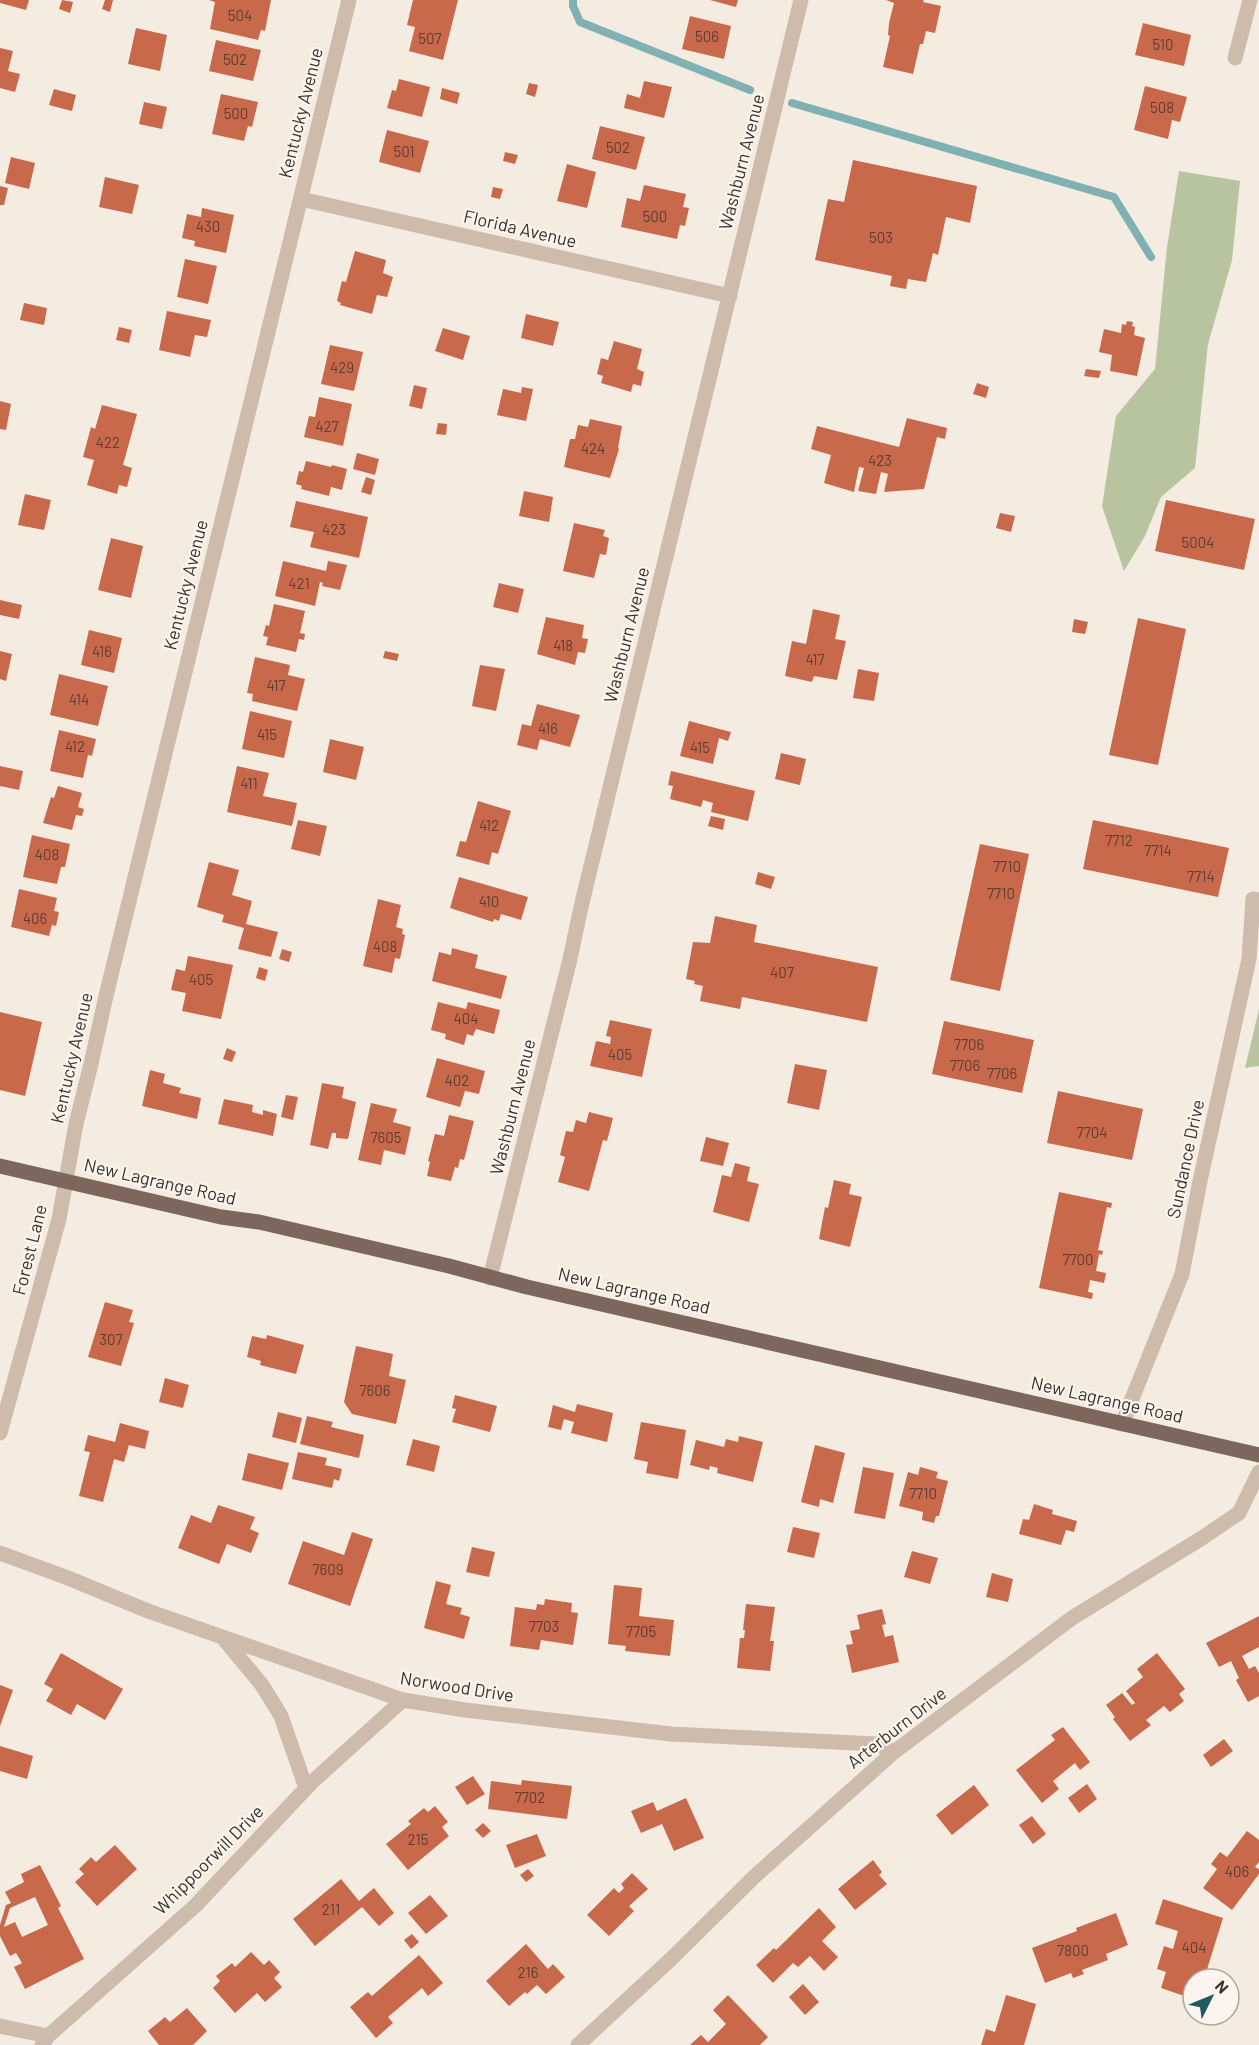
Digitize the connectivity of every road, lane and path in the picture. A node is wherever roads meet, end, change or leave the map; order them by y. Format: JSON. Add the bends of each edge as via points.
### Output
{"nodes":[{"id":1,"x":349,"y":0,"type":"edge"},
{"id":2,"x":801,"y":0,"type":"edge"},
{"id":3,"x":1250,"y":0,"type":"edge"},
{"id":4,"x":1235,"y":58,"type":"dead end"},
{"id":5,"x":301,"y":200,"type":"junction"},
{"id":6,"x":730,"y":296,"type":"junction"},
{"id":7,"x":1259,"y":900,"type":"edge"},
{"id":8,"x":0,"y":1166,"type":"edge"},
{"id":9,"x":66,"y":1180,"type":"junction"},
{"id":10,"x":490,"y":1278,"type":"junction"},
{"id":11,"x":1122,"y":1424,"type":"junction"},
{"id":12,"x":0,"y":1433,"type":"edge"},
{"id":13,"x":1259,"y":1455,"type":"edge"},
{"id":14,"x":1259,"y":1472,"type":"edge"},
{"id":15,"x":0,"y":1554,"type":"edge"},
{"id":16,"x":224,"y":1638,"type":"junction"},
{"id":17,"x":403,"y":1700,"type":"junction"},
{"id":18,"x":894,"y":1752,"type":"junction"},
{"id":19,"x":306,"y":1788,"type":"junction"},
{"id":20,"x":0,"y":2026,"type":"edge"},
{"id":21,"x":45,"y":2041,"type":"edge"},
{"id":22,"x":578,"y":2045,"type":"edge"}],
"edges":[{"from":1,"to":5,"type":"street","name":"Kentucky Avenue"},
{"from":2,"to":6,"type":"street","name":"Washburn Avenue"},
{"from":3,"to":4,"type":"street"},
{"from":5,"to":6,"type":"street","name":"Florida Avenue"},
{"from":5,"to":9,"type":"street","name":"Kentucky Avenue","via":[[106,996]]},
{"from":6,"to":10,"type":"street","name":"Washburn Avenue"},
{"from":7,"to":11,"type":"street","name":"Sundance Drive","via":[[1253,899],[1249,959],[1182,1274]]},
{"from":8,"to":9,"type":"main road","name":"New Lagrange Road"},
{"from":9,"to":10,"type":"main road","name":"New Lagrange Road"},
{"from":9,"to":12,"type":"street","name":"Forest Lane","via":[[52,1247]]},
{"from":10,"to":11,"type":"main road","name":"New Lagrange Road"},
{"from":11,"to":13,"type":"main road","name":"New Lagrange Road"},
{"from":14,"to":18,"type":"street","name":"Arterburn Drive","via":[[1239,1513],[1072,1618]]},
{"from":15,"to":16,"type":"street","name":"Norwood Drive"},
{"from":16,"to":17,"type":"street","name":"Norwood Drive"},
{"from":16,"to":19,"type":"street","via":[[262,1685],[280,1716]]},
{"from":17,"to":18,"type":"street","name":"Norwood Drive","via":[[671,1734],[877,1744]]},
{"from":17,"to":19,"type":"street","name":"Whippoorwill Drive"},
{"from":18,"to":22,"type":"street","name":"Arterburn Drive","via":[[755,1876]]},
{"from":19,"to":21,"type":"street","name":"Whippoorwill Drive","via":[[195,1906]]},
{"from":20,"to":21,"type":"street"}]}
